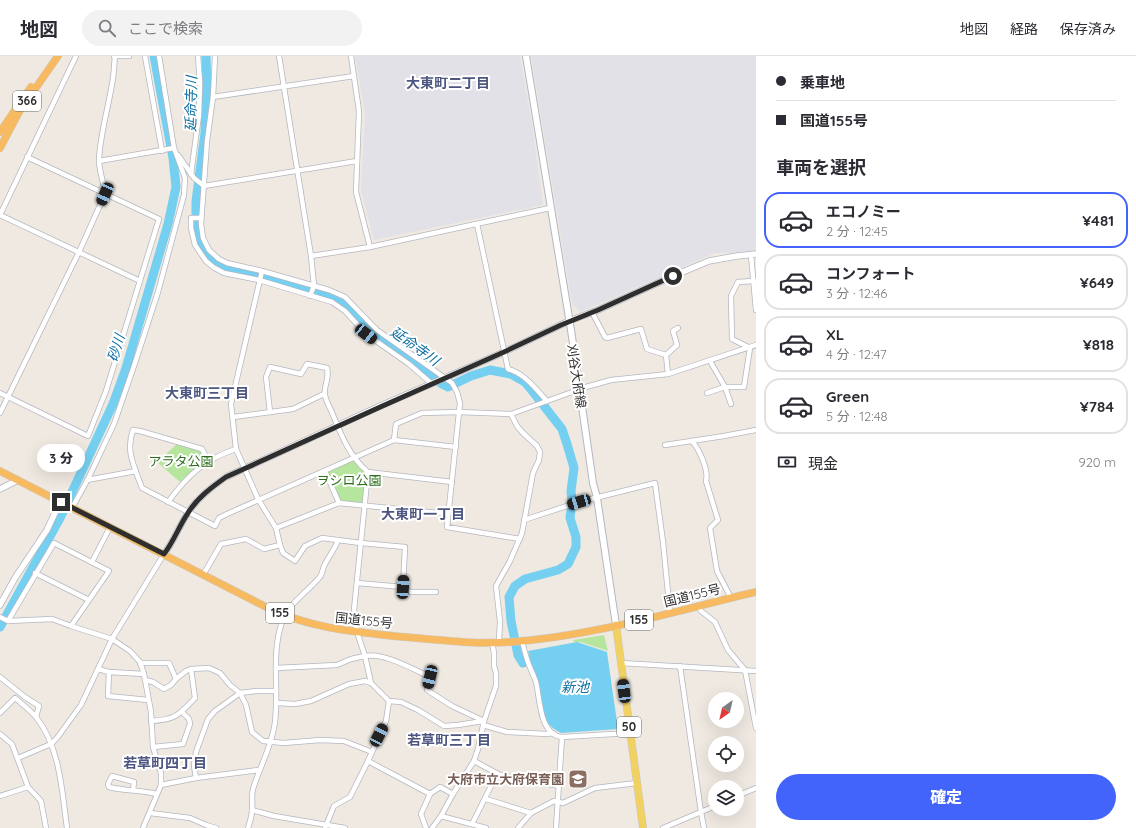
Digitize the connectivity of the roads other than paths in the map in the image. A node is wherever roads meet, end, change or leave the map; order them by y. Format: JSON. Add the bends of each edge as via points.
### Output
{"nodes":[{"id":1,"x":54,"y":56,"type":"edge"},
{"id":2,"x":58,"y":56,"type":"edge"},
{"id":3,"x":76,"y":56,"type":"edge"},
{"id":4,"x":115,"y":56,"type":"edge"},
{"id":5,"x":129,"y":56,"type":"edge"},
{"id":6,"x":145,"y":56,"type":"edge"},
{"id":7,"x":160,"y":56,"type":"edge"},
{"id":8,"x":198,"y":56,"type":"edge"},
{"id":9,"x":215,"y":56,"type":"edge"},
{"id":10,"x":279,"y":56,"type":"edge"},
{"id":11,"x":351,"y":56,"type":"edge"},
{"id":12,"x":526,"y":56,"type":"edge"},
{"id":13,"x":354,"y":76,"type":"junction"},
{"id":14,"x":284,"y":86,"type":"junction"},
{"id":15,"x":213,"y":97,"type":"junction"},
{"id":16,"x":0,"y":132,"type":"edge"},
{"id":17,"x":0,"y":148,"type":"edge"},
{"id":18,"x":174,"y":148,"type":"junction"},
{"id":19,"x":162,"y":151,"type":"junction"},
{"id":20,"x":27,"y":157,"type":"junction"},
{"id":21,"x":99,"y":161,"type":"junction"},
{"id":22,"x":357,"y":161,"type":"junction"},
{"id":23,"x":298,"y":171,"type":"junction"},
{"id":24,"x":192,"y":176,"type":"junction"},
{"id":25,"x":204,"y":186,"type":"junction"},
{"id":26,"x":105,"y":194,"type":"junction"},
{"id":27,"x":550,"y":208,"type":"junction"},
{"id":28,"x":201,"y":218,"type":"junction"},
{"id":29,"x":477,"y":224,"type":"junction"},
{"id":30,"x":370,"y":247,"type":"junction"},
{"id":31,"x":79,"y":252,"type":"junction"},
{"id":32,"x":213,"y":255,"type":"junction"},
{"id":33,"x":754,"y":255,"type":"edge"},
{"id":34,"x":311,"y":256,"type":"junction"},
{"id":35,"x":206,"y":261,"type":"junction"},
{"id":36,"x":262,"y":271,"type":"junction"},
{"id":37,"x":259,"y":280,"type":"junction"},
{"id":38,"x":140,"y":281,"type":"junction"},
{"id":39,"x":754,"y":281,"type":"junction"},
{"id":40,"x":314,"y":286,"type":"junction"},
{"id":41,"x":310,"y":296,"type":"junction"},
{"id":42,"x":756,"y":310,"type":"edge"},
{"id":43,"x":592,"y":312,"type":"junction"},
{"id":44,"x":569,"y":321,"type":"junction"},
{"id":45,"x":678,"y":328,"type":"dead end"},
{"id":46,"x":387,"y":337,"type":"junction"},
{"id":47,"x":381,"y":345,"type":"junction"},
{"id":48,"x":756,"y":345,"type":"edge"},
{"id":49,"x":750,"y":348,"type":"junction"},
{"id":50,"x":504,"y":352,"type":"junction"},
{"id":51,"x":666,"y":355,"type":"junction"},
{"id":52,"x":710,"y":361,"type":"junction"},
{"id":53,"x":668,"y":374,"type":"junction"},
{"id":54,"x":446,"y":378,"type":"junction"},
{"id":55,"x":433,"y":384,"type":"junction"},
{"id":56,"x":725,"y":387,"type":"junction"},
{"id":57,"x":579,"y":389,"type":"junction"},
{"id":58,"x":0,"y":392,"type":"edge"},
{"id":59,"x":707,"y":393,"type":"dead end"},
{"id":60,"x":324,"y":394,"type":"junction"},
{"id":61,"x":8,"y":397,"type":"junction"},
{"id":62,"x":547,"y":401,"type":"junction"},
{"id":63,"x":731,"y":404,"type":"dead end"},
{"id":64,"x":270,"y":412,"type":"junction"},
{"id":65,"x":459,"y":412,"type":"junction"},
{"id":66,"x":0,"y":413,"type":"edge"},
{"id":67,"x":512,"y":414,"type":"junction"},
{"id":68,"x":233,"y":417,"type":"junction"},
{"id":69,"x":337,"y":426,"type":"junction"},
{"id":70,"x":756,"y":430,"type":"edge"},
{"id":71,"x":394,"y":440,"type":"junction"},
{"id":72,"x":692,"y":441,"type":"junction"},
{"id":73,"x":665,"y":446,"type":"dead end"},
{"id":74,"x":456,"y":447,"type":"junction"},
{"id":75,"x":236,"y":448,"type":"junction"},
{"id":76,"x":353,"y":458,"type":"junction"},
{"id":77,"x":208,"y":461,"type":"junction"},
{"id":78,"x":244,"y":468,"type":"junction"},
{"id":79,"x":0,"y":471,"type":"edge"},
{"id":80,"x":136,"y":471,"type":"junction"},
{"id":81,"x":325,"y":471,"type":"junction"},
{"id":82,"x":368,"y":472,"type":"junction"},
{"id":83,"x":18,"y":480,"type":"junction"},
{"id":84,"x":87,"y":480,"type":"junction"},
{"id":85,"x":452,"y":482,"type":"junction"},
{"id":86,"x":0,"y":489,"type":"edge"},
{"id":87,"x":597,"y":498,"type":"junction"},
{"id":88,"x":258,"y":500,"type":"junction"},
{"id":89,"x":60,"y":502,"type":"junction"},
{"id":90,"x":168,"y":502,"type":"junction"},
{"id":91,"x":339,"y":503,"type":"junction"},
{"id":92,"x":365,"y":506,"type":"junction"},
{"id":93,"x":72,"y":508,"type":"junction"},
{"id":94,"x":188,"y":512,"type":"junction"},
{"id":95,"x":448,"y":514,"type":"junction"},
{"id":96,"x":524,"y":520,"type":"junction"},
{"id":97,"x":110,"y":527,"type":"junction"},
{"id":98,"x":276,"y":528,"type":"junction"},
{"id":99,"x":520,"y":539,"type":"junction"},
{"id":100,"x":338,"y":540,"type":"junction"},
{"id":101,"x":361,"y":544,"type":"junction"},
{"id":102,"x":280,"y":545,"type":"junction"},
{"id":103,"x":164,"y":554,"type":"junction"},
{"id":104,"x":92,"y":562,"type":"junction"},
{"id":105,"x":35,"y":574,"type":"junction"},
{"id":106,"x":204,"y":575,"type":"junction"},
{"id":107,"x":357,"y":583,"type":"junction"},
{"id":108,"x":403,"y":587,"type":"junction"},
{"id":109,"x":436,"y":592,"type":"dead end"},
{"id":110,"x":756,"y":592,"type":"edge"},
{"id":111,"x":731,"y":598,"type":"junction"},
{"id":112,"x":89,"y":600,"type":"junction"},
{"id":113,"x":0,"y":605,"type":"edge"},
{"id":114,"x":698,"y":606,"type":"junction"},
{"id":115,"x":670,"y":613,"type":"junction"},
{"id":116,"x":285,"y":615,"type":"junction"},
{"id":117,"x":0,"y":617,"type":"edge"},
{"id":118,"x":8,"y":620,"type":"junction"},
{"id":119,"x":616,"y":625,"type":"junction"},
{"id":120,"x":71,"y":626,"type":"junction"},
{"id":121,"x":357,"y":632,"type":"junction"},
{"id":122,"x":112,"y":639,"type":"junction"},
{"id":123,"x":522,"y":641,"type":"junction"},
{"id":124,"x":496,"y":642,"type":"junction"},
{"id":125,"x":365,"y":656,"type":"junction"},
{"id":126,"x":140,"y":663,"type":"junction"},
{"id":127,"x":621,"y":663,"type":"junction"},
{"id":128,"x":680,"y":666,"type":"junction"},
{"id":129,"x":276,"y":668,"type":"junction"},
{"id":130,"x":98,"y":669,"type":"junction"},
{"id":131,"x":191,"y":669,"type":"junction"},
{"id":132,"x":745,"y":670,"type":"junction"},
{"id":133,"x":756,"y":671,"type":"edge"},
{"id":134,"x":109,"y":672,"type":"junction"},
{"id":135,"x":144,"y":674,"type":"junction"},
{"id":136,"x":0,"y":677,"type":"edge"},
{"id":137,"x":176,"y":679,"type":"junction"},
{"id":138,"x":145,"y":680,"type":"junction"},
{"id":139,"x":371,"y":683,"type":"junction"},
{"id":140,"x":276,"y":691,"type":"junction"},
{"id":141,"x":240,"y":693,"type":"junction"},
{"id":142,"x":148,"y":700,"type":"junction"},
{"id":143,"x":389,"y":701,"type":"junction"},
{"id":144,"x":277,"y":703,"type":"junction"},
{"id":145,"x":182,"y":712,"type":"junction"},
{"id":146,"x":0,"y":713,"type":"edge"},
{"id":147,"x":36,"y":717,"type":"junction"},
{"id":148,"x":151,"y":721,"type":"junction"},
{"id":149,"x":484,"y":723,"type":"junction"},
{"id":150,"x":756,"y":728,"type":"edge"},
{"id":151,"x":553,"y":733,"type":"junction"},
{"id":152,"x":0,"y":734,"type":"edge"},
{"id":153,"x":630,"y":734,"type":"junction"},
{"id":154,"x":562,"y":737,"type":"junction"},
{"id":155,"x":271,"y":742,"type":"junction"},
{"id":156,"x":51,"y":744,"type":"junction"},
{"id":157,"x":153,"y":747,"type":"junction"},
{"id":158,"x":372,"y":752,"type":"junction"},
{"id":159,"x":18,"y":758,"type":"junction"},
{"id":160,"x":368,"y":761,"type":"junction"},
{"id":161,"x":474,"y":761,"type":"junction"},
{"id":162,"x":259,"y":770,"type":"junction"},
{"id":163,"x":497,"y":774,"type":"junction"},
{"id":164,"x":196,"y":778,"type":"junction"},
{"id":165,"x":637,"y":783,"type":"junction"},
{"id":166,"x":161,"y":785,"type":"junction"},
{"id":167,"x":559,"y":786,"type":"junction"},
{"id":168,"x":28,"y":787,"type":"junction"},
{"id":169,"x":756,"y":788,"type":"edge"},
{"id":170,"x":133,"y":790,"type":"junction"},
{"id":171,"x":744,"y":793,"type":"edge"},
{"id":172,"x":158,"y":794,"type":"junction"},
{"id":173,"x":430,"y":794,"type":"junction"},
{"id":174,"x":453,"y":794,"type":"junction"},
{"id":175,"x":0,"y":796,"type":"edge"},
{"id":176,"x":486,"y":799,"type":"junction"},
{"id":177,"x":558,"y":801,"type":"junction"},
{"id":178,"x":708,"y":809,"type":"edge"},
{"id":179,"x":252,"y":810,"type":"junction"},
{"id":180,"x":701,"y":812,"type":"junction"},
{"id":181,"x":150,"y":813,"type":"junction"},
{"id":182,"x":531,"y":813,"type":"junction"},
{"id":183,"x":441,"y":816,"type":"junction"},
{"id":184,"x":472,"y":824,"type":"junction"},
{"id":185,"x":325,"y":826,"type":"edge"},
{"id":186,"x":46,"y":828,"type":"edge"},
{"id":187,"x":67,"y":828,"type":"edge"},
{"id":188,"x":143,"y":828,"type":"edge"},
{"id":189,"x":216,"y":828,"type":"edge"},
{"id":190,"x":248,"y":828,"type":"edge"},
{"id":191,"x":345,"y":828,"type":"edge"},
{"id":192,"x":426,"y":828,"type":"edge"},
{"id":193,"x":432,"y":828,"type":"edge"},
{"id":194,"x":486,"y":828,"type":"edge"},
{"id":195,"x":518,"y":828,"type":"edge"},
{"id":196,"x":556,"y":828,"type":"edge"},
{"id":197,"x":643,"y":828,"type":"edge"},
{"id":198,"x":663,"y":828,"type":"edge"},
{"id":199,"x":704,"y":828,"type":"edge"}],
"edges":[{"from":1,"to":16,"type":"highway","number":"366"},
{"from":2,"to":17,"type":"highway","number":"366","via":[[19,112]]},
{"from":3,"to":20,"type":"street"},
{"from":4,"to":5,"type":"street"},
{"from":4,"to":21,"type":"street"},
{"from":6,"to":19,"type":"street"},
{"from":7,"to":18,"type":"street"},
{"from":8,"to":24,"type":"street","via":[[199,115]]},
{"from":9,"to":15,"type":"street"},
{"from":10,"to":14,"type":"street"},
{"from":11,"to":13,"type":"street"},
{"from":12,"to":27,"type":"main road","name":"刈谷大府線"},
{"from":13,"to":14,"type":"street"},
{"from":13,"to":22,"type":"street","via":[[359,111]]},
{"from":14,"to":15,"type":"street"},
{"from":14,"to":23,"type":"street"},
{"from":15,"to":25,"type":"street"},
{"from":18,"to":19,"type":"street"},
{"from":18,"to":24,"type":"street"},
{"from":18,"to":84,"type":"street","via":[[185,178],[182,206],[136,363],[114,424]]},
{"from":19,"to":21,"type":"street"},
{"from":20,"to":26,"type":"street"},
{"from":20,"to":31,"type":"street","via":[[0,215]]},
{"from":21,"to":26,"type":"street"},
{"from":22,"to":23,"type":"street"},
{"from":22,"to":30,"type":"street","via":[[356,192]]},
{"from":23,"to":25,"type":"street"},
{"from":23,"to":34,"type":"street"},
{"from":24,"to":25,"type":"street"},
{"from":25,"to":28,"type":"street"},
{"from":26,"to":31,"type":"street"},
{"from":26,"to":38,"type":"street","via":[[159,219]]},
{"from":27,"to":29,"type":"street"},
{"from":27,"to":44,"type":"main road","name":"刈谷大府線"},
{"from":28,"to":32,"type":"street","via":[[203,238]]},
{"from":28,"to":35,"type":"street","via":[[191,218],[191,228],[195,245]]},
{"from":29,"to":30,"type":"street"},
{"from":29,"to":50,"type":"street"},
{"from":30,"to":34,"type":"street"},
{"from":31,"to":38,"type":"street"},
{"from":31,"to":61,"type":"street"},
{"from":32,"to":35,"type":"street"},
{"from":32,"to":36,"type":"street","via":[[227,263]]},
{"from":33,"to":39,"type":"street"},
{"from":33,"to":43,"type":"street","via":[[709,261]]},
{"from":34,"to":40,"type":"street"},
{"from":35,"to":37,"type":"street","via":[[224,273]]},
{"from":36,"to":37,"type":"street"},
{"from":36,"to":40,"type":"street"},
{"from":37,"to":41,"type":"street"},
{"from":37,"to":68,"type":"street","via":[[231,404]]},
{"from":38,"to":61,"type":"street","via":[[106,391],[88,436]]},
{"from":39,"to":42,"type":"street"},
{"from":39,"to":49,"type":"street","via":[[738,282],[731,296],[732,339]]},
{"from":40,"to":41,"type":"street"},
{"from":40,"to":46,"type":"street","via":[[344,297]]},
{"from":41,"to":47,"type":"street","via":[[337,305]]},
{"from":43,"to":44,"type":"street"},
{"from":43,"to":51,"type":"street","via":[[604,337],[641,329],[647,349]]},
{"from":44,"to":50,"type":"street"},
{"from":44,"to":57,"type":"main road","name":"刈谷大府線"},
{"from":45,"to":51,"type":"street","via":[[673,331],[677,345]]},
{"from":46,"to":47,"type":"street"},
{"from":46,"to":54,"type":"street"},
{"from":47,"to":55,"type":"street"},
{"from":48,"to":49,"type":"street"},
{"from":49,"to":52,"type":"street"},
{"from":49,"to":56,"type":"street","via":[[744,387]]},
{"from":50,"to":54,"type":"street"},
{"from":50,"to":62,"type":"street","via":[[508,369],[521,374]]},
{"from":51,"to":53,"type":"street"},
{"from":52,"to":53,"type":"street"},
{"from":52,"to":56,"type":"street"},
{"from":53,"to":57,"type":"street","via":[[611,380]]},
{"from":54,"to":55,"type":"street"},
{"from":54,"to":65,"type":"street","via":[[458,392]]},
{"from":55,"to":69,"type":"street"},
{"from":56,"to":59,"type":"street"},
{"from":56,"to":63,"type":"street"},
{"from":57,"to":62,"type":"street"},
{"from":57,"to":87,"type":"main road","name":"刈谷大府線"},
{"from":58,"to":61,"type":"street"},
{"from":60,"to":64,"type":"street","via":[[293,409]]},
{"from":60,"to":64,"type":"street","via":[[329,374],[327,368],[307,364],[301,374],[270,367],[266,377]]},
{"from":60,"to":69,"type":"street"},
{"from":61,"to":66,"type":"street"},
{"from":62,"to":67,"type":"street"},
{"from":64,"to":68,"type":"street"},
{"from":65,"to":67,"type":"street"},
{"from":65,"to":71,"type":"street","via":[[422,414],[396,424]]},
{"from":65,"to":74,"type":"street"},
{"from":67,"to":96,"type":"street","via":[[517,426],[540,452],[533,473]]},
{"from":68,"to":75,"type":"street"},
{"from":69,"to":76,"type":"street"},
{"from":69,"to":78,"type":"street"},
{"from":70,"to":72,"type":"street"},
{"from":71,"to":74,"type":"street"},
{"from":71,"to":76,"type":"street"},
{"from":72,"to":73,"type":"street"},
{"from":72,"to":111,"type":"street","via":[[708,475],[706,480],[718,520],[710,528],[717,571]]},
{"from":74,"to":85,"type":"street"},
{"from":75,"to":77,"type":"street"},
{"from":75,"to":78,"type":"street"},
{"from":76,"to":81,"type":"street"},
{"from":76,"to":82,"type":"street"},
{"from":77,"to":80,"type":"street","via":[[202,449],[133,430],[129,451]]},
{"from":77,"to":90,"type":"street","via":[[182,484]]},
{"from":78,"to":88,"type":"street"},
{"from":78,"to":94,"type":"street","via":[[217,483]]},
{"from":79,"to":83,"type":"highway","name":"国道155号","number":"155"},
{"from":80,"to":84,"type":"street"},
{"from":80,"to":90,"type":"street","via":[[142,488]]},
{"from":81,"to":88,"type":"street"},
{"from":81,"to":91,"type":"street"},
{"from":82,"to":85,"type":"street"},
{"from":82,"to":92,"type":"street"},
{"from":83,"to":86,"type":"street"},
{"from":83,"to":89,"type":"highway","name":"国道155号","number":"155"},
{"from":84,"to":93,"type":"street"},
{"from":85,"to":95,"type":"street"},
{"from":87,"to":96,"type":"street"},
{"from":87,"to":115,"type":"street","via":[[655,484]]},
{"from":87,"to":119,"type":"main road","name":"刈谷大府線"},
{"from":88,"to":94,"type":"street","via":[[219,518],[214,526]]},
{"from":88,"to":98,"type":"street"},
{"from":89,"to":93,"type":"highway","name":"国道155号","number":"155"},
{"from":89,"to":113,"type":"street","via":[[47,530]]},
{"from":90,"to":94,"type":"street"},
{"from":91,"to":92,"type":"street"},
{"from":91,"to":98,"type":"street"},
{"from":92,"to":95,"type":"street"},
{"from":92,"to":101,"type":"street"},
{"from":93,"to":97,"type":"highway","name":"国道155号","number":"155"},
{"from":94,"to":103,"type":"street"},
{"from":95,"to":99,"type":"street","via":[[447,527]]},
{"from":96,"to":99,"type":"street"},
{"from":97,"to":103,"type":"highway","name":"国道155号","number":"155"},
{"from":97,"to":104,"type":"street"},
{"from":98,"to":102,"type":"street"},
{"from":99,"to":124,"type":"street","via":[[496,586],[500,621]]},
{"from":100,"to":101,"type":"street"},
{"from":100,"to":102,"type":"street","via":[[322,538],[305,546],[295,560],[283,553]]},
{"from":100,"to":116,"type":"street","via":[[322,574]]},
{"from":101,"to":107,"type":"street"},
{"from":101,"to":108,"type":"street","via":[[405,547]]},
{"from":102,"to":106,"type":"street","via":[[264,549],[246,539],[221,544]]},
{"from":103,"to":106,"type":"highway","name":"国道155号","number":"155"},
{"from":103,"to":122,"type":"street"},
{"from":104,"to":105,"type":"street","via":[[54,543]]},
{"from":104,"to":112,"type":"street","via":[[109,571]]},
{"from":105,"to":112,"type":"street"},
{"from":105,"to":118,"type":"street"},
{"from":106,"to":116,"type":"highway","name":"国道155号","number":"155"},
{"from":107,"to":108,"type":"street"},
{"from":107,"to":121,"type":"street","via":[[354,610]]},
{"from":108,"to":109,"type":"street","via":[[410,592]]},
{"from":110,"to":111,"type":"highway","name":"国道155号","number":"155"},
{"from":111,"to":114,"type":"highway","name":"国道155号","number":"155"},
{"from":112,"to":120,"type":"street"},
{"from":114,"to":115,"type":"highway","name":"国道155号","number":"155"},
{"from":114,"to":132,"type":"street","via":[[715,622],[728,650]]},
{"from":115,"to":119,"type":"highway","name":"国道155号","number":"155"},
{"from":116,"to":121,"type":"highway","name":"国道155号","number":"155","via":[[324,628]]},
{"from":116,"to":129,"type":"street","via":[[278,639]]},
{"from":117,"to":118,"type":"street"},
{"from":118,"to":120,"type":"street","via":[[52,619]]},
{"from":119,"to":123,"type":"highway","name":"国道155号","number":"155","via":[[570,635]]},
{"from":119,"to":127,"type":"main road","number":"50"},
{"from":120,"to":122,"type":"street"},
{"from":121,"to":124,"type":"highway","name":"国道155号","number":"155"},
{"from":121,"to":125,"type":"street"},
{"from":122,"to":126,"type":"street","via":[[130,651]]},
{"from":122,"to":130,"type":"street"},
{"from":123,"to":124,"type":"highway","name":"国道155号","number":"155"},
{"from":123,"to":151,"type":"street","via":[[535,681],[540,712]]},
{"from":124,"to":149,"type":"street","via":[[496,686]]},
{"from":125,"to":129,"type":"street","via":[[337,665]]},
{"from":125,"to":139,"type":"street"},
{"from":125,"to":149,"type":"street","via":[[373,654],[430,677],[427,690]]},
{"from":126,"to":135,"type":"street"},
{"from":126,"to":137,"type":"street","via":[[169,663]]},
{"from":127,"to":128,"type":"street"},
{"from":127,"to":153,"type":"main road","number":"50"},
{"from":128,"to":132,"type":"street"},
{"from":128,"to":180,"type":"street"},
{"from":129,"to":140,"type":"street"},
{"from":130,"to":134,"type":"street"},
{"from":130,"to":156,"type":"street","via":[[81,705]]},
{"from":131,"to":137,"type":"street"},
{"from":131,"to":141,"type":"street","via":[[209,668],[220,673]]},
{"from":131,"to":145,"type":"street","via":[[195,698]]},
{"from":132,"to":133,"type":"street"},
{"from":132,"to":150,"type":"street"},
{"from":134,"to":135,"type":"street"},
{"from":134,"to":142,"type":"street","via":[[108,696]]},
{"from":135,"to":138,"type":"street"},
{"from":136,"to":147,"type":"street","via":[[39,706]]},
{"from":137,"to":138,"type":"street","via":[[164,689]]},
{"from":138,"to":142,"type":"street"},
{"from":139,"to":143,"type":"street"},
{"from":139,"to":144,"type":"street","via":[[365,681],[349,684],[311,701],[295,704]]},
{"from":140,"to":141,"type":"street"},
{"from":140,"to":144,"type":"street"},
{"from":141,"to":155,"type":"street","via":[[246,705],[252,732],[263,742]]},
{"from":141,"to":164,"type":"street","via":[[208,719],[194,758]]},
{"from":142,"to":148,"type":"street"},
{"from":143,"to":149,"type":"street","via":[[401,702],[444,726]]},
{"from":143,"to":158,"type":"street","via":[[386,721]]},
{"from":144,"to":155,"type":"street"},
{"from":145,"to":148,"type":"street","via":[[174,717]]},
{"from":145,"to":157,"type":"street","via":[[190,724],[183,744]]},
{"from":146,"to":147,"type":"street","via":[[15,698]]},
{"from":147,"to":156,"type":"street"},
{"from":148,"to":157,"type":"street"},
{"from":149,"to":151,"type":"street","via":[[507,732]]},
{"from":149,"to":161,"type":"street"},
{"from":151,"to":154,"type":"street"},
{"from":152,"to":159,"type":"street","via":[[12,744]]},
{"from":153,"to":154,"type":"street"},
{"from":153,"to":165,"type":"main road","number":"50"},
{"from":154,"to":167,"type":"street"},
{"from":155,"to":158,"type":"street","via":[[344,741]]},
{"from":155,"to":162,"type":"street"},
{"from":156,"to":159,"type":"street"},
{"from":156,"to":187,"type":"street","via":[[59,772]]},
{"from":157,"to":166,"type":"street","via":[[161,773]]},
{"from":158,"to":160,"type":"street"},
{"from":159,"to":168,"type":"street"},
{"from":160,"to":173,"type":"street"},
{"from":160,"to":185,"type":"street","via":[[350,797],[334,806]]},
{"from":161,"to":163,"type":"street"},
{"from":161,"to":174,"type":"street"},
{"from":162,"to":164,"type":"street"},
{"from":162,"to":179,"type":"street","via":[[252,794]]},
{"from":163,"to":167,"type":"street"},
{"from":163,"to":176,"type":"street"},
{"from":164,"to":166,"type":"street"},
{"from":165,"to":177,"type":"street","via":[[595,788],[563,803]]},
{"from":165,"to":197,"type":"main road","number":"50"},
{"from":166,"to":172,"type":"street"},
{"from":167,"to":177,"type":"street"},
{"from":168,"to":175,"type":"street"},
{"from":168,"to":186,"type":"street","via":[[41,801]]},
{"from":169,"to":171,"type":"street"},
{"from":170,"to":170,"type":"street","via":[[123,791],[109,787],[108,784],[112,776],[134,782]]},
{"from":170,"to":172,"type":"street"},
{"from":172,"to":181,"type":"street"},
{"from":173,"to":174,"type":"street","via":[[440,787]]},
{"from":173,"to":192,"type":"street","via":[[421,814]]},
{"from":174,"to":183,"type":"street"},
{"from":176,"to":182,"type":"street"},
{"from":176,"to":184,"type":"street"},
{"from":177,"to":182,"type":"street"},
{"from":177,"to":196,"type":"street"},
{"from":178,"to":180,"type":"street"},
{"from":179,"to":185,"type":"street"},
{"from":179,"to":190,"type":"street"},
{"from":180,"to":198,"type":"street"},
{"from":180,"to":199,"type":"street"},
{"from":181,"to":188,"type":"street"},
{"from":181,"to":189,"type":"street","via":[[190,818]]},
{"from":182,"to":195,"type":"street"},
{"from":183,"to":184,"type":"street"},
{"from":183,"to":193,"type":"street"},
{"from":184,"to":194,"type":"street"},
{"from":185,"to":191,"type":"street"}]}
